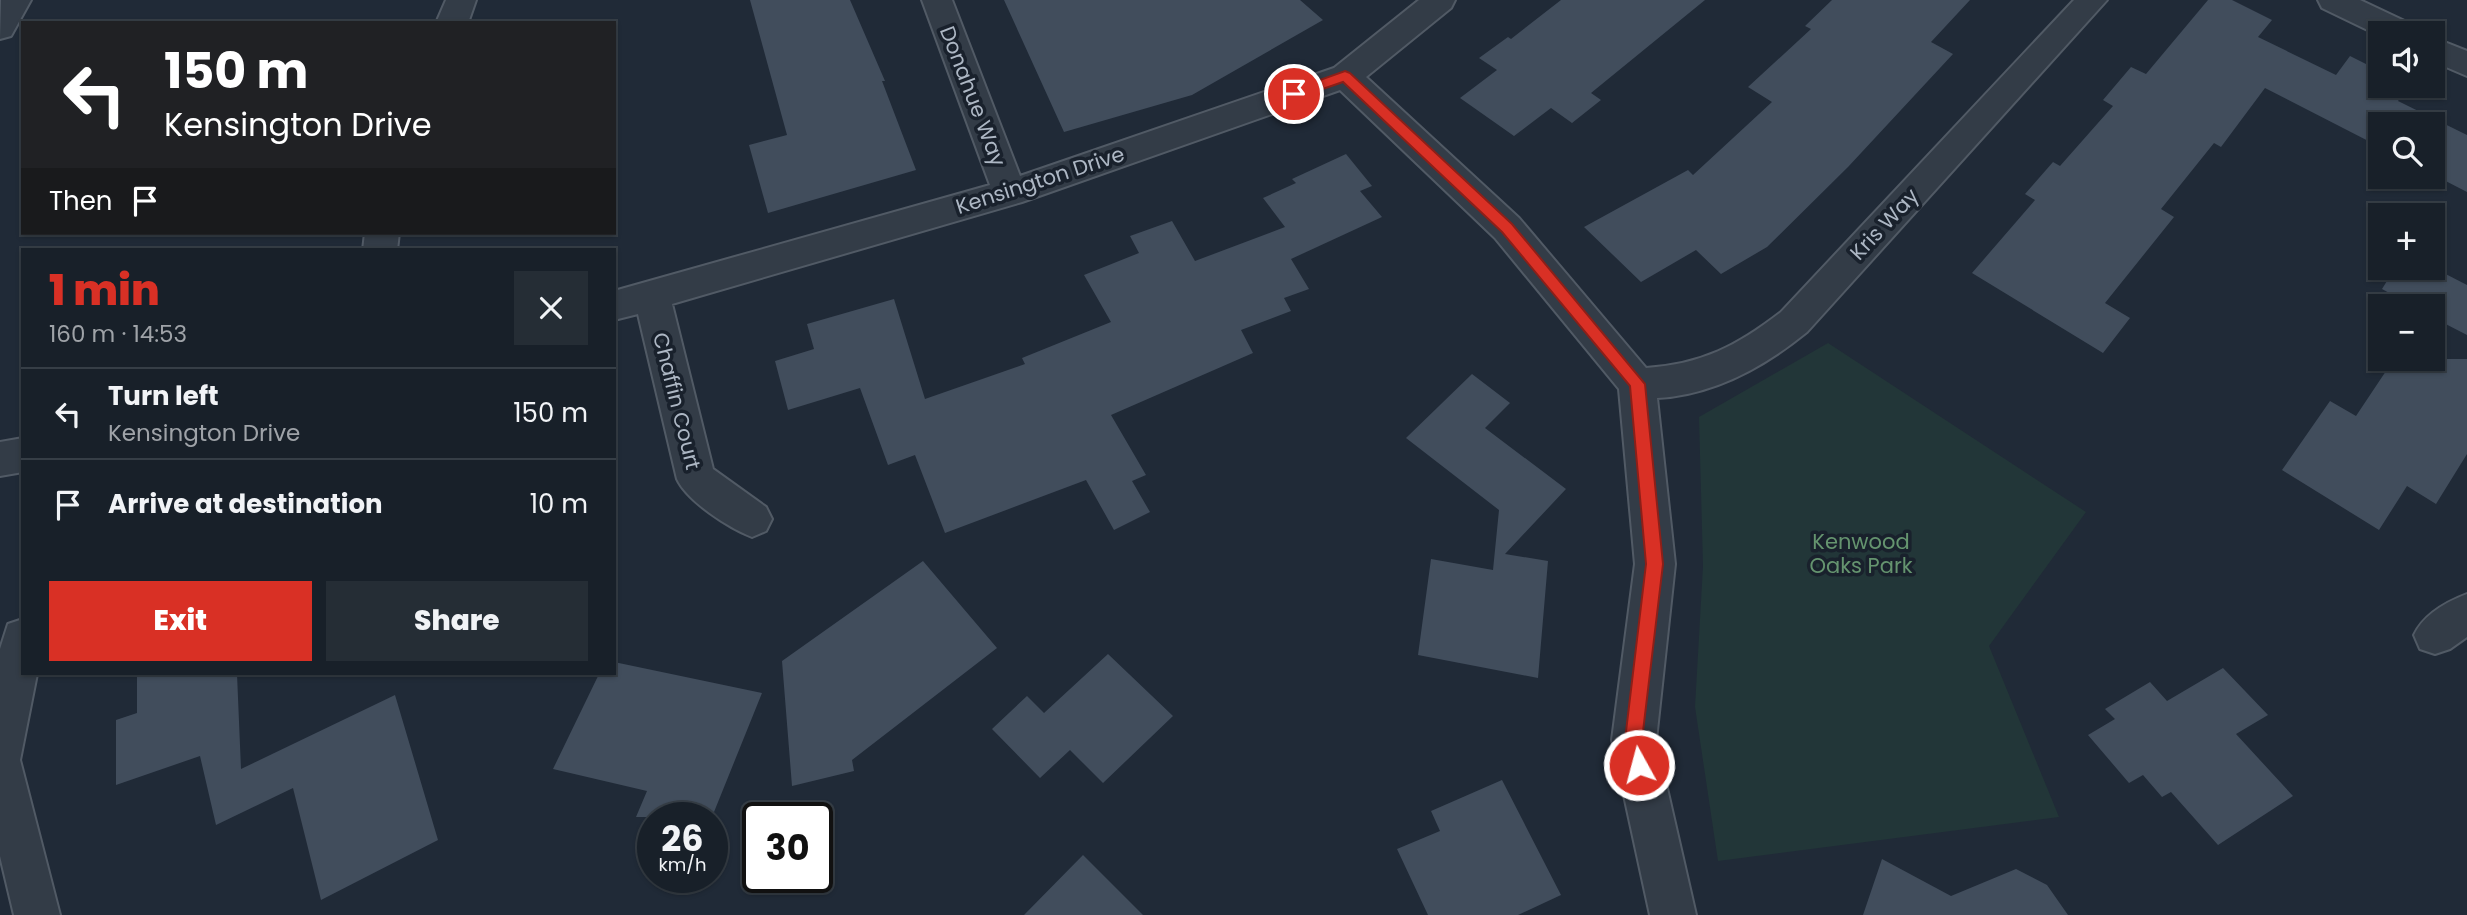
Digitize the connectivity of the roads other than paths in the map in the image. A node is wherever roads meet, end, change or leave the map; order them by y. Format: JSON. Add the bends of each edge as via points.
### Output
{"nodes":[{"id":1,"x":16,"y":0,"type":"edge"},
{"id":2,"x":461,"y":0,"type":"edge"},
{"id":3,"x":937,"y":0,"type":"edge"},
{"id":4,"x":1440,"y":0,"type":"edge"},
{"id":5,"x":2092,"y":0,"type":"edge"},
{"id":6,"x":2333,"y":0,"type":"edge"},
{"id":7,"x":453,"y":21,"type":"edge"},
{"id":8,"x":2377,"y":21,"type":"edge"},
{"id":9,"x":0,"y":28,"type":"edge"},
{"id":10,"x":2445,"y":54,"type":"edge"},
{"id":11,"x":2467,"y":64,"type":"edge"},
{"id":12,"x":1345,"y":76,"type":"junction"},
{"id":13,"x":1010,"y":193,"type":"junction"},
{"id":14,"x":652,"y":297,"type":"junction"},
{"id":15,"x":616,"y":306,"type":"edge"},
{"id":16,"x":1637,"y":384,"type":"junction"},
{"id":17,"x":21,"y":456,"type":"edge"},
{"id":18,"x":0,"y":459,"type":"edge"},
{"id":19,"x":751,"y":519,"type":"dead end"},
{"id":20,"x":21,"y":648,"type":"edge"},
{"id":21,"x":0,"y":757,"type":"edge"},
{"id":22,"x":0,"y":763,"type":"edge"},
{"id":23,"x":37,"y":915,"type":"edge"},
{"id":24,"x":1672,"y":915,"type":"edge"}],
"edges":[{"from":1,"to":9,"type":"street"},
{"from":2,"to":7,"type":"street"},
{"from":3,"to":13,"type":"street","name":"Donahue Way"},
{"from":4,"to":12,"type":"street","name":"Kensington Drive"},
{"from":5,"to":16,"type":"street","name":"Kris Way","via":[[1794,322],[1741,359],[1686,379]]},
{"from":6,"to":8,"type":"street"},
{"from":10,"to":11,"type":"street"},
{"from":12,"to":13,"type":"street","name":"Kensington Drive"},
{"from":12,"to":16,"type":"street","via":[[1507,228]]},
{"from":13,"to":14,"type":"street","name":"Kensington Drive"},
{"from":14,"to":15,"type":"street","name":"Kensington Drive"},
{"from":14,"to":19,"type":"street","name":"Chaffin Court","via":[[696,479]]},
{"from":16,"to":24,"type":"street","via":[[1655,564],[1633,740]]},
{"from":17,"to":18,"type":"street"},
{"from":20,"to":21,"type":"street"},
{"from":22,"to":23,"type":"street"}]}
